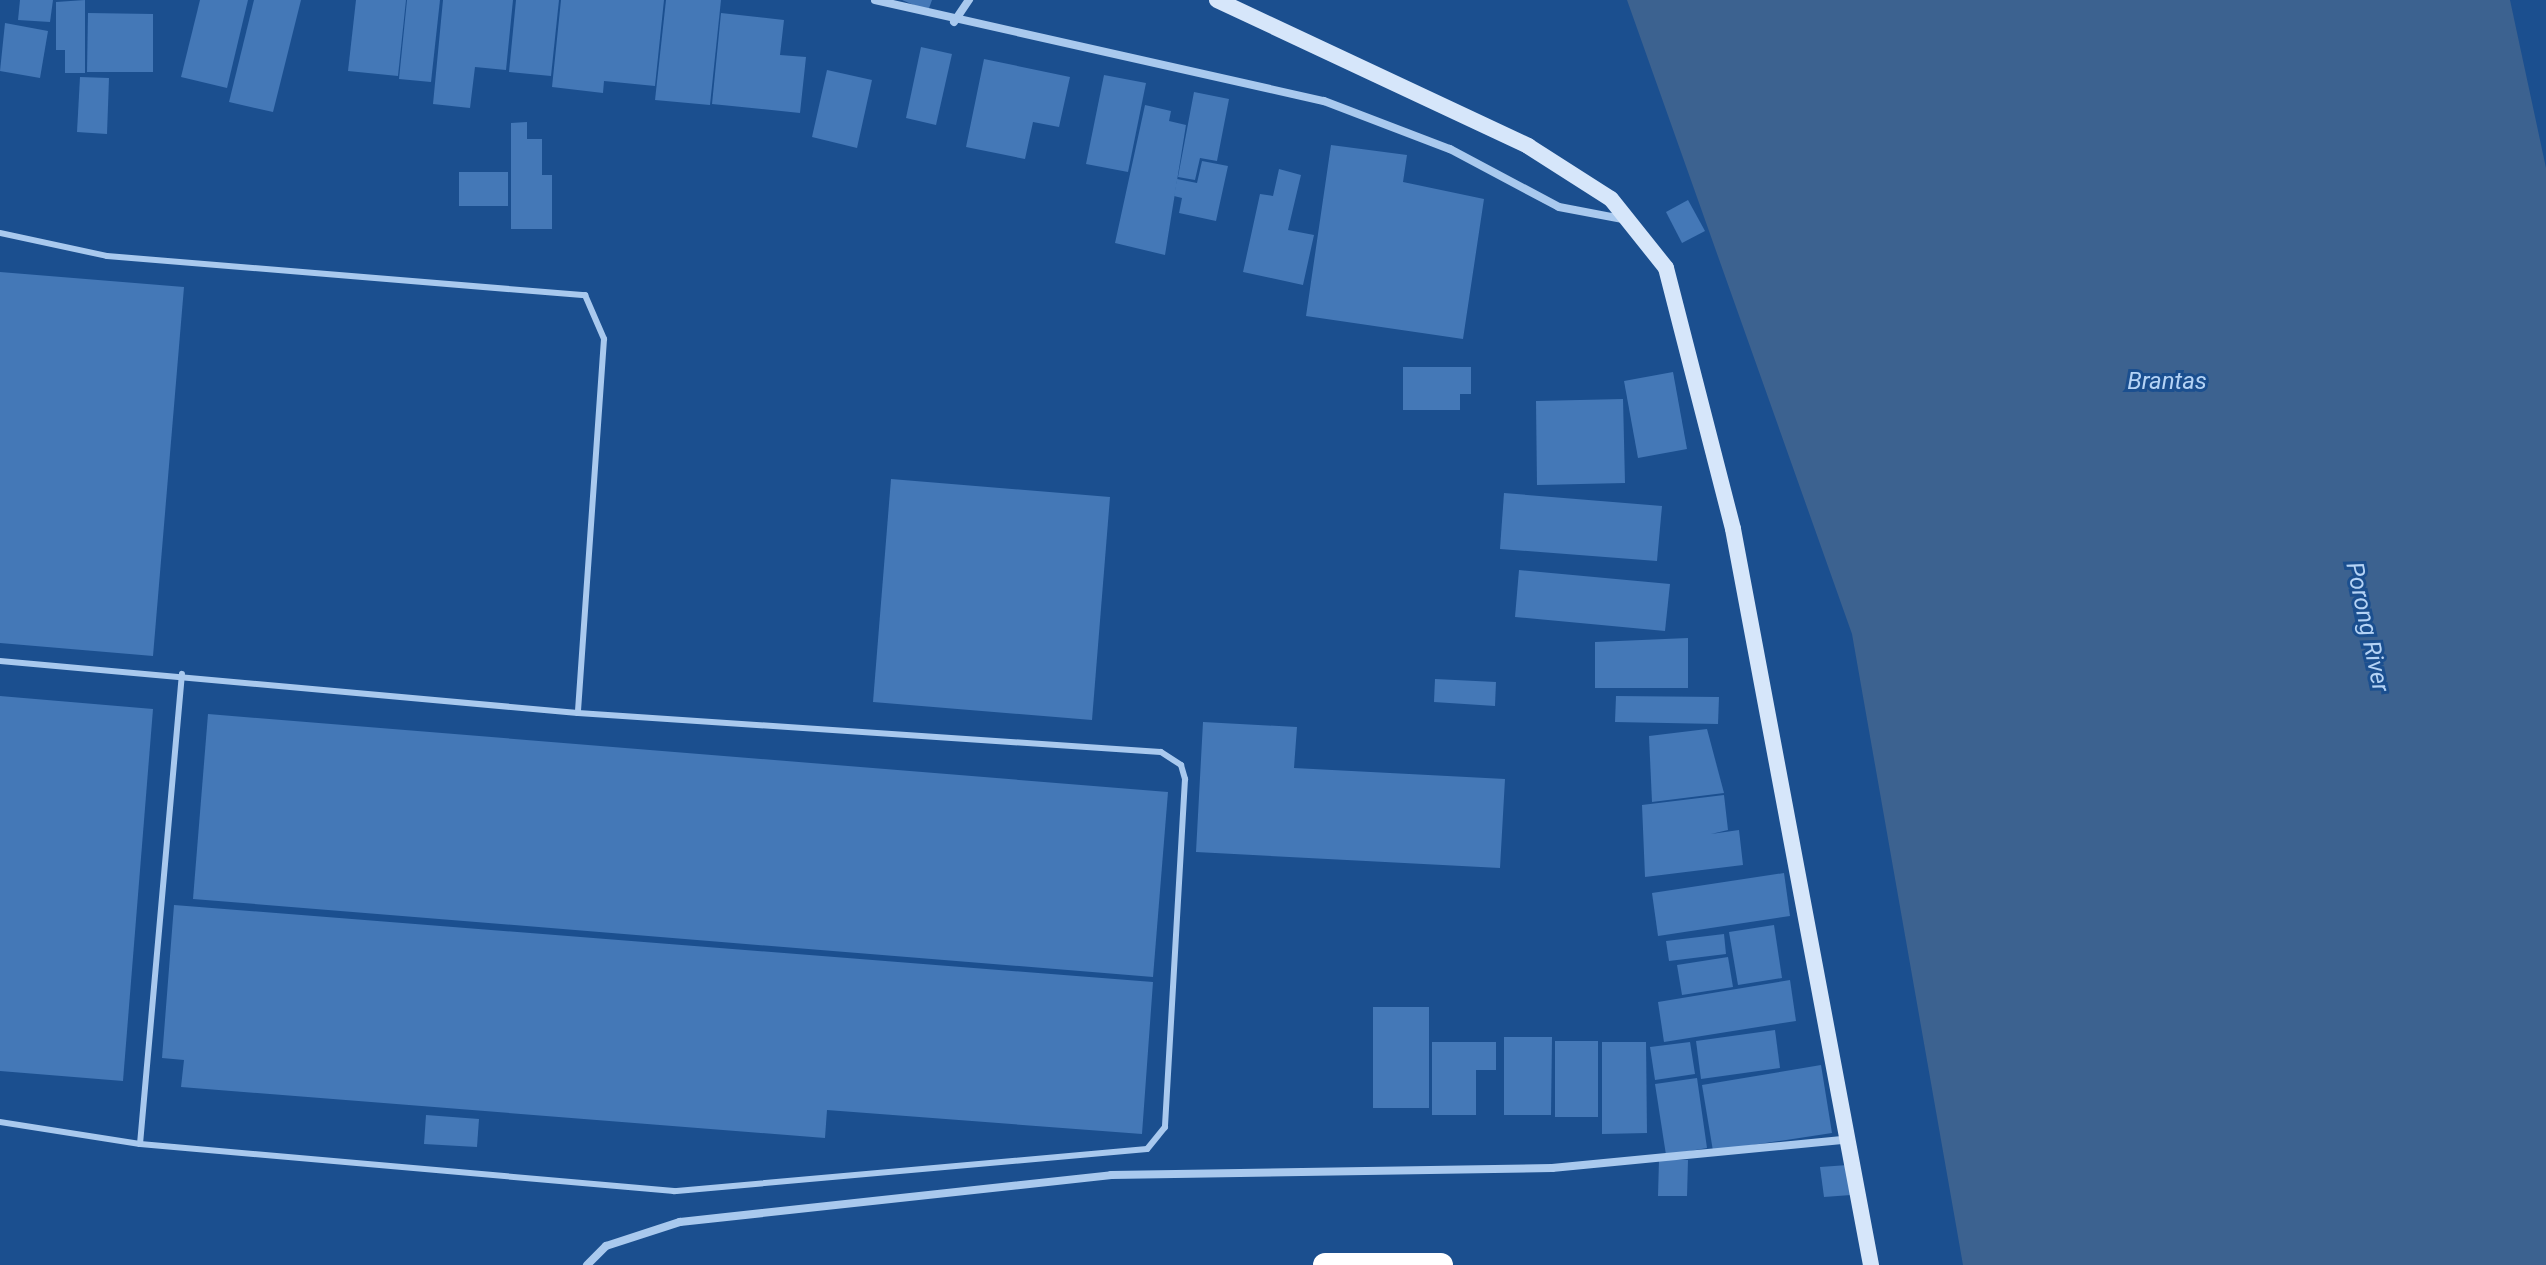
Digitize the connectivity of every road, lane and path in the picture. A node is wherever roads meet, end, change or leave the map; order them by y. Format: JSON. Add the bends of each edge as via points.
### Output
{"nodes":[{"id":1,"x":875,"y":0,"type":"edge"},
{"id":2,"x":969,"y":0,"type":"edge"},
{"id":3,"x":1217,"y":0,"type":"edge"},
{"id":4,"x":954,"y":22,"type":"junction"},
{"id":5,"x":1635,"y":221,"type":"junction"},
{"id":6,"x":0,"y":233,"type":"edge"},
{"id":7,"x":0,"y":661,"type":"edge"},
{"id":8,"x":182,"y":674,"type":"junction"},
{"id":9,"x":578,"y":713,"type":"junction"},
{"id":10,"x":0,"y":1122,"type":"edge"},
{"id":11,"x":1845,"y":1140,"type":"junction"},
{"id":12,"x":140,"y":1144,"type":"junction"},
{"id":13,"x":1401,"y":1264,"type":"edge"},
{"id":14,"x":587,"y":1265,"type":"edge"},
{"id":15,"x":1325,"y":1265,"type":"edge"},
{"id":16,"x":1441,"y":1265,"type":"edge"},
{"id":17,"x":1871,"y":1265,"type":"edge"}],
"edges":[{"from":1,"to":4,"type":"street"},
{"from":2,"to":4,"type":"street"},
{"from":3,"to":5,"type":"street","via":[[1528,146]]},
{"from":4,"to":5,"type":"street","via":[[1324,101],[1450,149],[1559,207]]},
{"from":5,"to":11,"type":"street","via":[[1666,268],[1701,382]]},
{"from":6,"to":9,"type":"lane","via":[[107,256],[585,295],[604,339]]},
{"from":7,"to":8,"type":"lane"},
{"from":8,"to":9,"type":"lane"},
{"from":8,"to":12,"type":"lane"},
{"from":9,"to":12,"type":"lane","via":[[1171,756],[1185,779],[1162,1137],[1147,1149],[751,1190],[674,1191]]},
{"from":10,"to":12,"type":"lane"},
{"from":11,"to":14,"type":"street","via":[[1552,1168],[1111,1175],[680,1222],[606,1246]]},
{"from":11,"to":17,"type":"street"},
{"from":13,"to":15,"type":"highway"},
{"from":13,"to":16,"type":"highway"}]}
